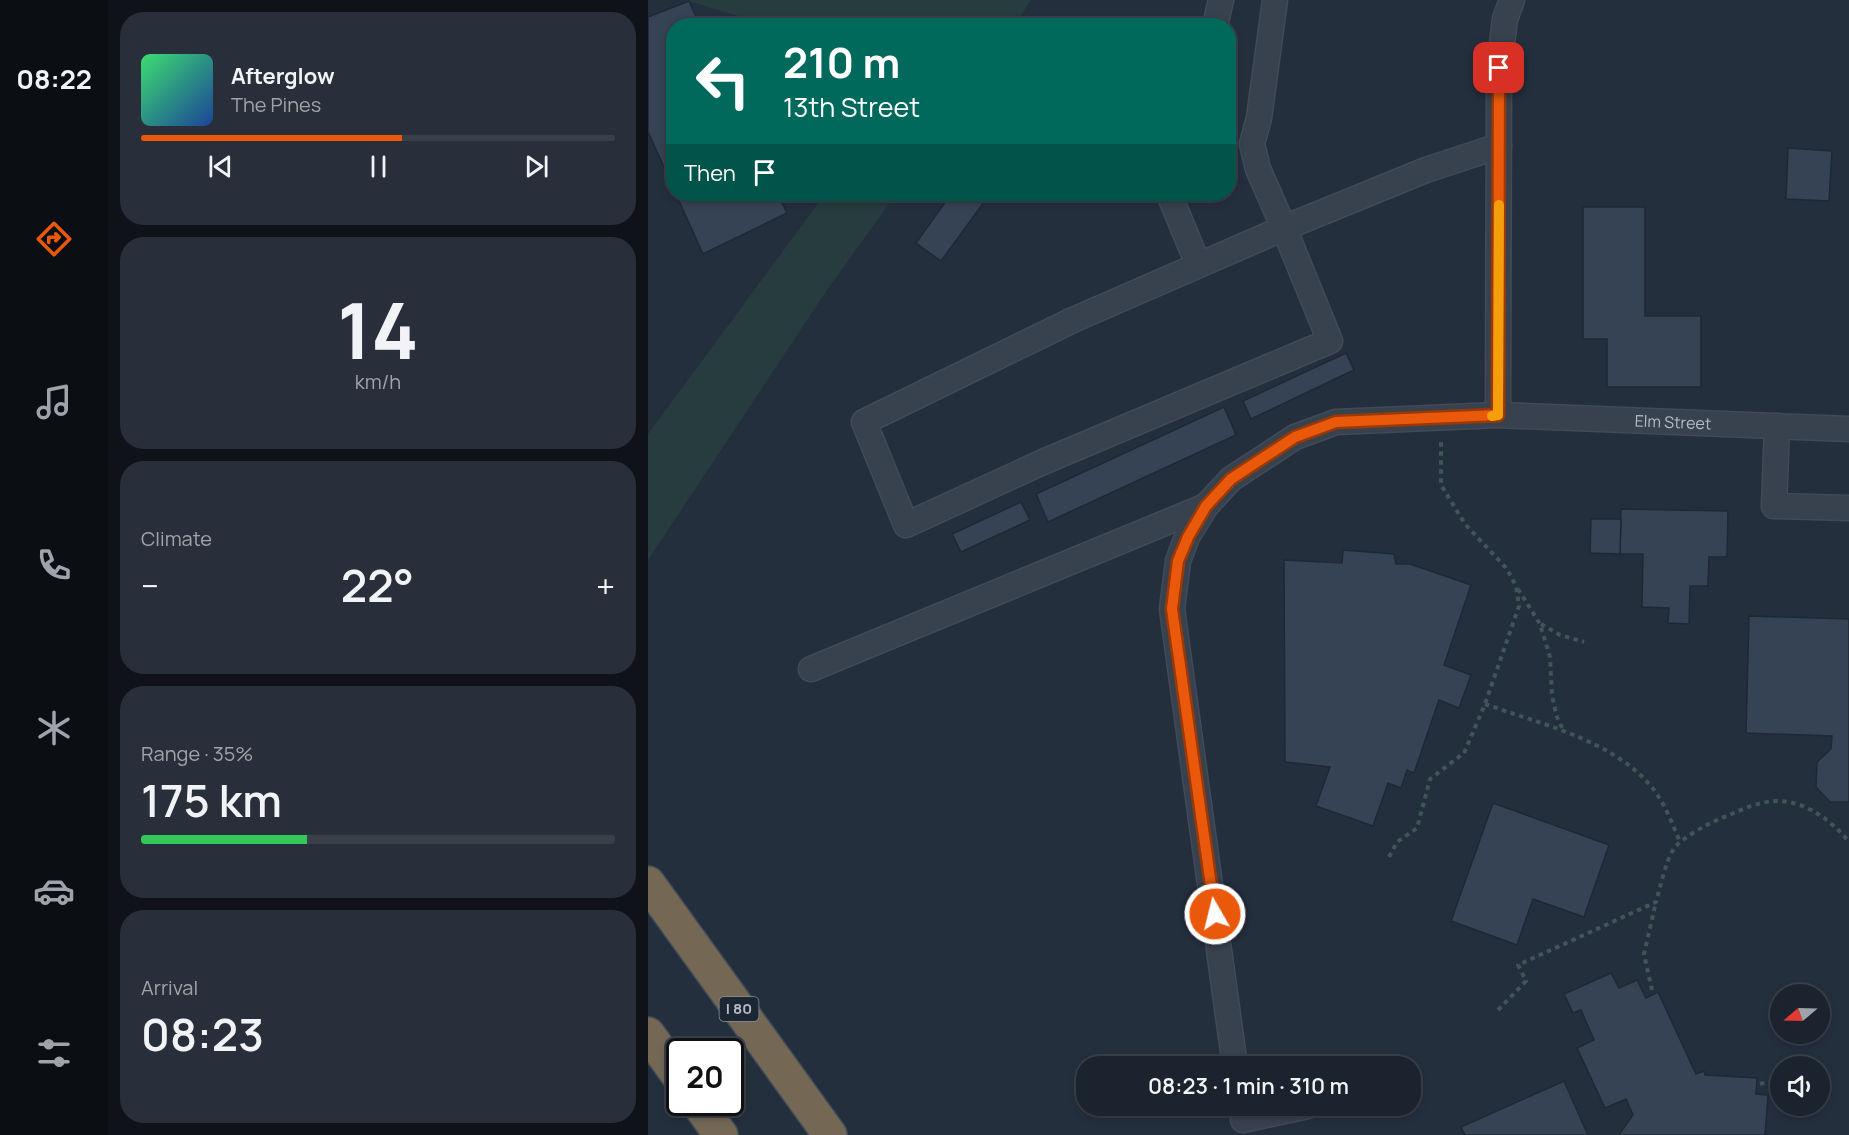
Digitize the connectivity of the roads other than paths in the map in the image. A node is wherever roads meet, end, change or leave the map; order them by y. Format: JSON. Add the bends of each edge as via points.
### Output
{"nodes":[{"id":1,"x":1221,"y":0,"type":"edge"},
{"id":2,"x":1275,"y":0,"type":"edge"},
{"id":3,"x":1512,"y":0,"type":"edge"},
{"id":4,"x":1217,"y":18,"type":"edge"},
{"id":5,"x":1499,"y":146,"type":"junction"},
{"id":6,"x":1172,"y":201,"type":"edge"},
{"id":7,"x":1284,"y":228,"type":"junction"},
{"id":8,"x":1198,"y":264,"type":"junction"},
{"id":9,"x":1498,"y":415,"type":"junction"},
{"id":10,"x":1777,"y":426,"type":"junction"},
{"id":11,"x":1849,"y":429,"type":"edge"},
{"id":12,"x":1206,"y":506,"type":"junction"},
{"id":13,"x":1849,"y":508,"type":"edge"},
{"id":14,"x":811,"y":669,"type":"dead end"},
{"id":15,"x":648,"y":883,"type":"edge"},
{"id":16,"x":648,"y":1034,"type":"edge"},
{"id":17,"x":1235,"y":1056,"type":"edge"},
{"id":18,"x":666,"y":1059,"type":"edge"},
{"id":19,"x":708,"y":1116,"type":"edge"},
{"id":20,"x":1262,"y":1116,"type":"edge"},
{"id":21,"x":1244,"y":1120,"type":"edge"},
{"id":22,"x":721,"y":1135,"type":"edge"},
{"id":23,"x":830,"y":1135,"type":"edge"}],
"edges":[{"from":1,"to":4,"type":"street"},
{"from":2,"to":7,"type":"street","via":[[1252,144],[1258,169]]},
{"from":3,"to":5,"type":"street","via":[[1505,19],[1499,68]]},
{"from":5,"to":7,"type":"street","via":[[1426,170]]},
{"from":5,"to":9,"type":"street"},
{"from":6,"to":8,"type":"street"},
{"from":7,"to":8,"type":"street"},
{"from":7,"to":8,"type":"street","via":[[1329,341],[1043,462],[906,525],[864,422]]},
{"from":9,"to":10,"type":"street","name":"Elm Street"},
{"from":9,"to":12,"type":"street","name":"Elm Street","via":[[1336,422],[1295,437],[1231,479]]},
{"from":10,"to":11,"type":"street","name":"Elm Street"},
{"from":10,"to":13,"type":"street","via":[[1774,506]]},
{"from":12,"to":14,"type":"street"},
{"from":12,"to":17,"type":"street","via":[[1178,561],[1172,609]]},
{"from":15,"to":23,"type":"highway","number":"I 80"},
{"from":16,"to":18,"type":"highway"},
{"from":19,"to":22,"type":"highway"},
{"from":20,"to":21,"type":"street"}]}
